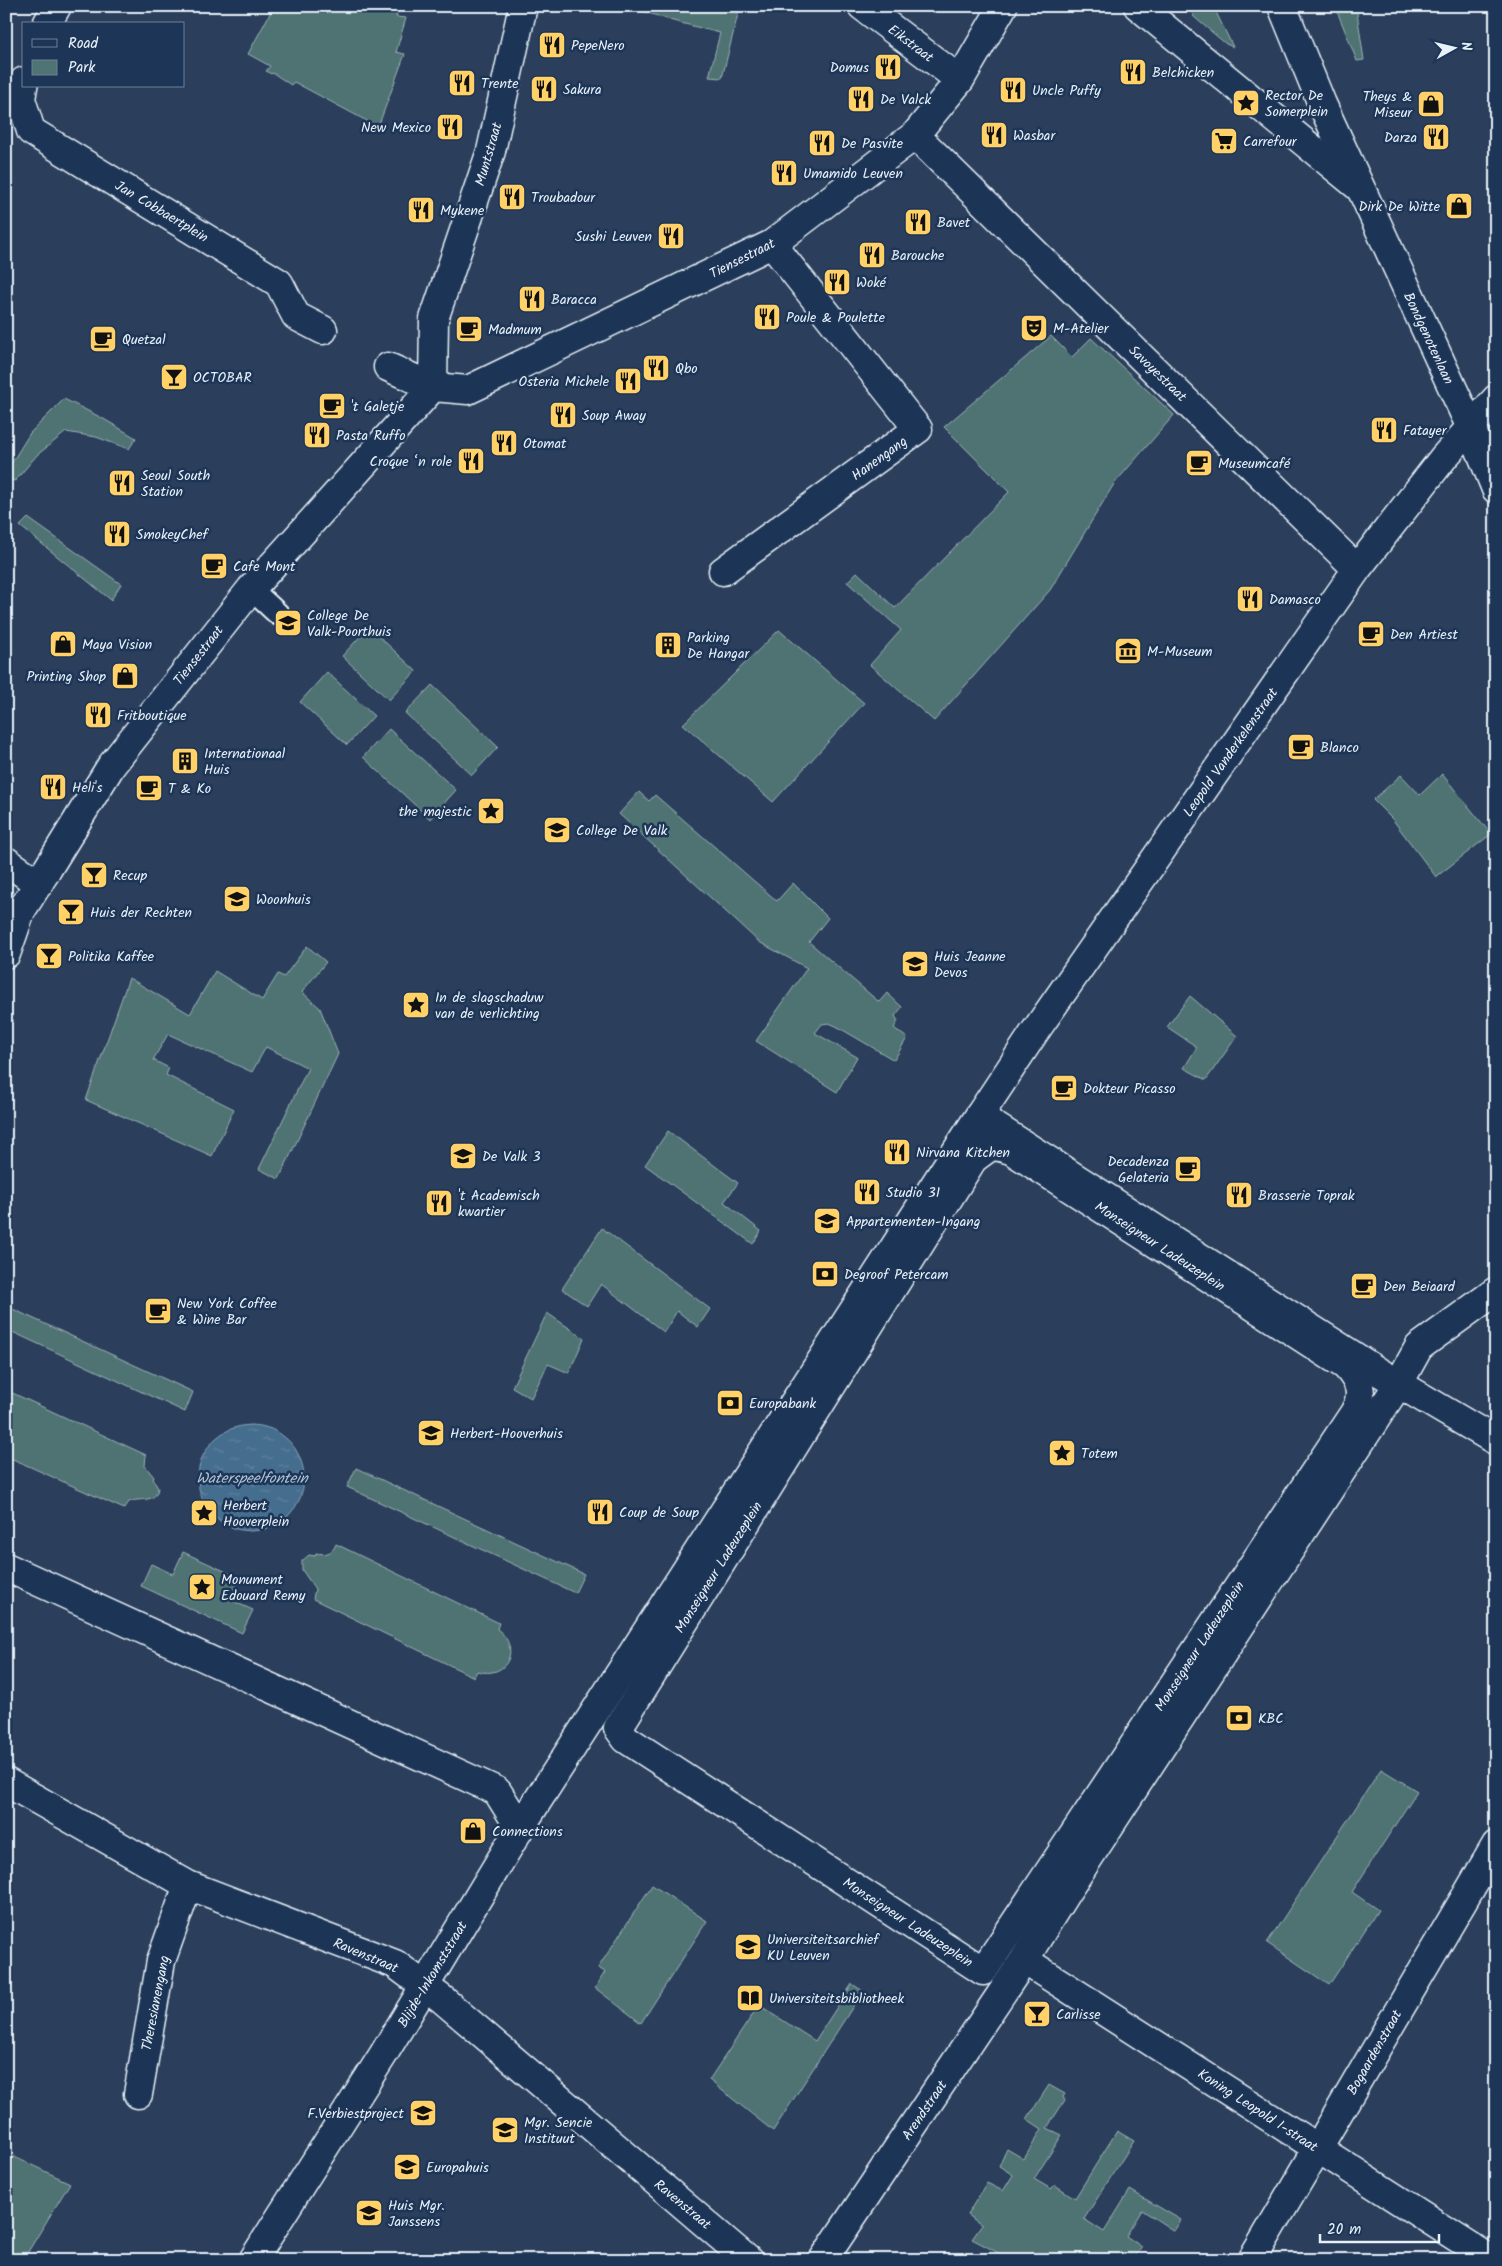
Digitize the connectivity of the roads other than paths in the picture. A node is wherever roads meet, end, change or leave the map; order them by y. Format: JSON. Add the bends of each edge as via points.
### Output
{"nodes":[{"id":1,"x":57,"y":6,"type":"edge"},
{"id":2,"x":523,"y":6,"type":"edge"},
{"id":3,"x":862,"y":6,"type":"edge"},
{"id":4,"x":1003,"y":6,"type":"edge"},
{"id":5,"x":1138,"y":6,"type":"edge"},
{"id":6,"x":1282,"y":6,"type":"edge"},
{"id":7,"x":48,"y":22,"type":"edge"},
{"id":8,"x":960,"y":80,"type":"junction"},
{"id":9,"x":23,"y":88,"type":"edge"},
{"id":10,"x":915,"y":135,"type":"junction"},
{"id":11,"x":1360,"y":188,"type":"junction"},
{"id":12,"x":772,"y":244,"type":"junction"},
{"id":13,"x":323,"y":330,"type":"dead end"},
{"id":14,"x":388,"y":367,"type":"dead end"},
{"id":15,"x":433,"y":387,"type":"junction"},
{"id":16,"x":1496,"y":399,"type":"edge"},
{"id":17,"x":1471,"y":428,"type":"junction"},
{"id":18,"x":1496,"y":489,"type":"edge"},
{"id":19,"x":1357,"y":570,"type":"junction"},
{"id":20,"x":722,"y":571,"type":"dead end"},
{"id":21,"x":250,"y":589,"type":"junction"},
{"id":22,"x":278,"y":614,"type":"dead end"},
{"id":23,"x":6,"y":861,"type":"edge"},
{"id":24,"x":42,"y":878,"type":"junction"},
{"id":25,"x":6,"y":954,"type":"edge"},
{"id":26,"x":979,"y":1116,"type":"junction"},
{"id":27,"x":996,"y":1146,"type":"joint"},
{"id":28,"x":1496,"y":1291,"type":"edge"},
{"id":29,"x":1399,"y":1383,"type":"junction"},
{"id":30,"x":1496,"y":1441,"type":"edge"},
{"id":31,"x":6,"y":1567,"type":"edge"},
{"id":32,"x":610,"y":1689,"type":"joint"},
{"id":33,"x":6,"y":1782,"type":"edge"},
{"id":34,"x":520,"y":1828,"type":"junction"},
{"id":35,"x":1496,"y":1845,"type":"edge"},
{"id":36,"x":188,"y":1885,"type":"junction"},
{"id":37,"x":1024,"y":1960,"type":"junction"},
{"id":38,"x":425,"y":1985,"type":"junction"},
{"id":39,"x":138,"y":2094,"type":"dead end"},
{"id":40,"x":1318,"y":2148,"type":"junction"},
{"id":41,"x":253,"y":2260,"type":"edge"},
{"id":42,"x":748,"y":2260,"type":"edge"},
{"id":43,"x":823,"y":2260,"type":"edge"},
{"id":44,"x":1252,"y":2260,"type":"edge"},
{"id":45,"x":1492,"y":2260,"type":"edge"}],
"edges":[{"from":1,"to":7,"type":"street"},
{"from":2,"to":15,"type":"street","name":"Muntstraat","via":[[491,151],[434,319]]},
{"from":3,"to":8,"type":"street","name":"Eikstraat"},
{"from":4,"to":8,"type":"street","name":"Tiensestraat"},
{"from":5,"to":11,"type":"street"},
{"from":6,"to":11,"type":"street"},
{"from":8,"to":10,"type":"street","name":"Tiensestraat"},
{"from":9,"to":13,"type":"street","name":"Jan Cobbaertplein","via":[[21,99],[31,131],[279,283],[296,316]]},
{"from":10,"to":12,"type":"street","name":"Tiensestraat"},
{"from":10,"to":19,"type":"street","name":"Savoyestraat"},
{"from":11,"to":17,"type":"street","name":"Bondgenotenlaan"},
{"from":12,"to":15,"type":"street","name":"Tiensestraat","via":[[468,390]]},
{"from":12,"to":20,"type":"street","name":"Hanengang","via":[[918,429]]},
{"from":14,"to":15,"type":"street","name":"Tiensestraat"},
{"from":15,"to":21,"type":"street","name":"Tiensestraat"},
{"from":16,"to":17,"type":"street","name":"Leopold Vanderkelenstraat"},
{"from":17,"to":18,"type":"street","name":"Bondgenotenlaan"},
{"from":17,"to":19,"type":"street","name":"Leopold Vanderkelenstraat","via":[[1426,480]]},
{"from":19,"to":26,"type":"street","name":"Leopold Vanderkelenstraat"},
{"from":21,"to":22,"type":"lane"},
{"from":21,"to":24,"type":"street","name":"Tiensestraat","via":[[110,766]]},
{"from":23,"to":24,"type":"street"},
{"from":24,"to":25,"type":"street","name":"Tiensestraat","via":[[21,911]]},
{"from":26,"to":29,"type":"street","name":"Monseigneur Ladeuzeplein"},
{"from":26,"to":32,"type":"street","name":"Monseigneur Ladeuzeplein"},
{"from":27,"to":27,"type":"street","name":"Monseigneur Ladeuzeplein","via":[[1011,1150],[1346,1366],[1359,1382],[1361,1390],[1354,1413],[983,1971],[626,1739],[618,1728],[973,1159]]},
{"from":28,"to":29,"type":"street","via":[[1419,1347]]},
{"from":29,"to":30,"type":"street"},
{"from":29,"to":37,"type":"street","name":"Monseigneur Ladeuzeplein"},
{"from":31,"to":34,"type":"street","via":[[497,1791]]},
{"from":32,"to":34,"type":"street","name":"Blijde-Inkomststraat"},
{"from":33,"to":36,"type":"street","name":"Ravenstraat"},
{"from":34,"to":38,"type":"street","name":"Blijde-Inkomststraat"},
{"from":35,"to":40,"type":"street","name":"Bogaardenstraat"},
{"from":36,"to":38,"type":"street","name":"Ravenstraat","via":[[395,1964]]},
{"from":36,"to":39,"type":"street","name":"Theresianengang","via":[[161,1961]]},
{"from":37,"to":40,"type":"street","name":"Koning Leopold I-straat"},
{"from":37,"to":43,"type":"street","name":"Arendstraat"},
{"from":38,"to":41,"type":"street","name":"Blijde-Inkomststraat"},
{"from":38,"to":42,"type":"street","name":"Ravenstraat"},
{"from":40,"to":44,"type":"street","name":"Bogaardenstraat"},
{"from":40,"to":45,"type":"street","name":"Koning Leopold I-straat"}]}
